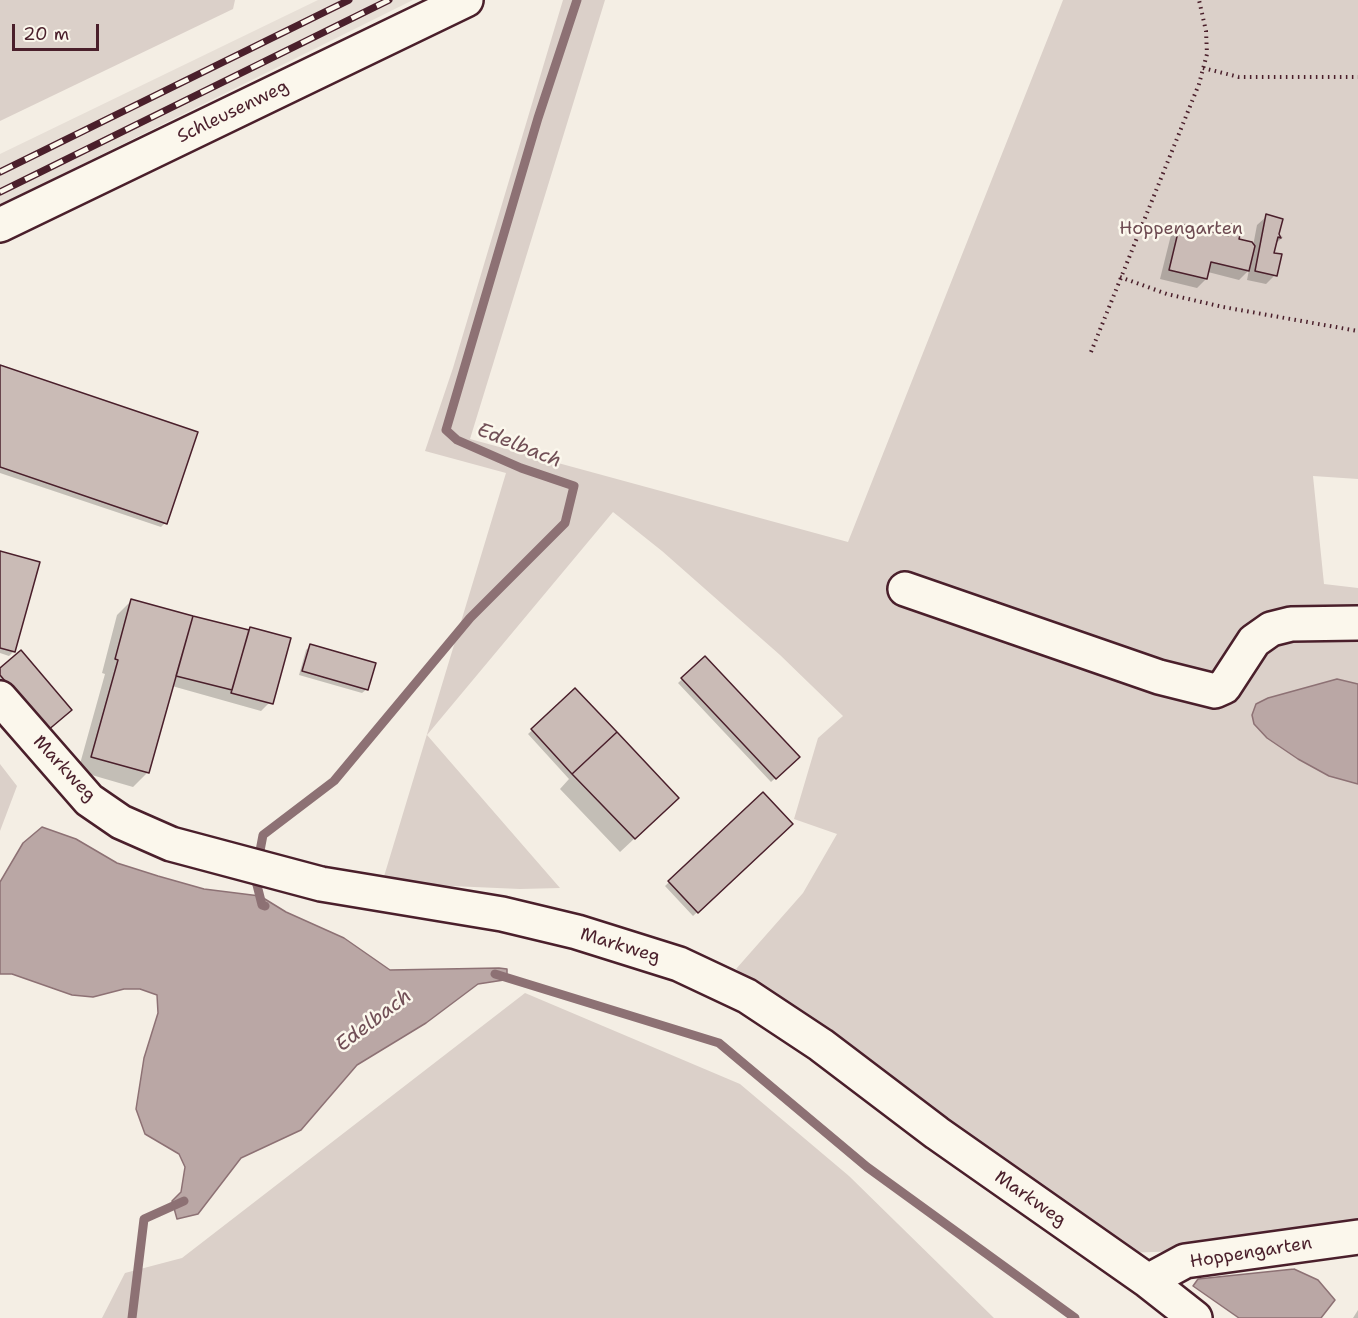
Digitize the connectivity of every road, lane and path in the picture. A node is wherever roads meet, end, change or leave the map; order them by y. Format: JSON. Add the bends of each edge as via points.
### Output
{"nodes":[{"id":1,"x":466,"y":0,"type":"edge"},
{"id":2,"x":1199,"y":0,"type":"edge"},
{"id":3,"x":1203,"y":68,"type":"junction"},
{"id":4,"x":1358,"y":77,"type":"edge"},
{"id":5,"x":0,"y":225,"type":"edge"},
{"id":6,"x":1120,"y":277,"type":"junction"},
{"id":7,"x":1358,"y":331,"type":"edge"},
{"id":8,"x":1090,"y":352,"type":"dead end"},
{"id":9,"x":905,"y":589,"type":"dead end"},
{"id":10,"x":1358,"y":623,"type":"edge"},
{"id":11,"x":0,"y":698,"type":"edge"},
{"id":12,"x":1358,"y":1237,"type":"edge"},
{"id":13,"x":1148,"y":1281,"type":"junction"},
{"id":14,"x":1195,"y":1318,"type":"edge"}],
"edges":[{"from":1,"to":5,"type":"street","name":"Schleusenweg"},
{"from":2,"to":3,"type":"path","via":[[1206,31]]},
{"from":3,"to":4,"type":"path","via":[[1239,77]]},
{"from":3,"to":6,"type":"path","via":[[1186,119]]},
{"from":6,"to":7,"type":"path","via":[[1167,294]]},
{"from":6,"to":8,"type":"path"},
{"from":9,"to":10,"type":"street","via":[[1159,677],[1215,691],[1224,687],[1254,641],[1271,629],[1291,624]]},
{"from":11,"to":13,"type":"street","name":"Markweg","via":[[89,800],[121,822],[171,844],[321,884],[502,914],[577,932],[679,964],[747,996]]},
{"from":12,"to":13,"type":"street","name":"Hoppengarten","via":[[1185,1261]]},
{"from":13,"to":14,"type":"street","name":"Markweg"}]}
